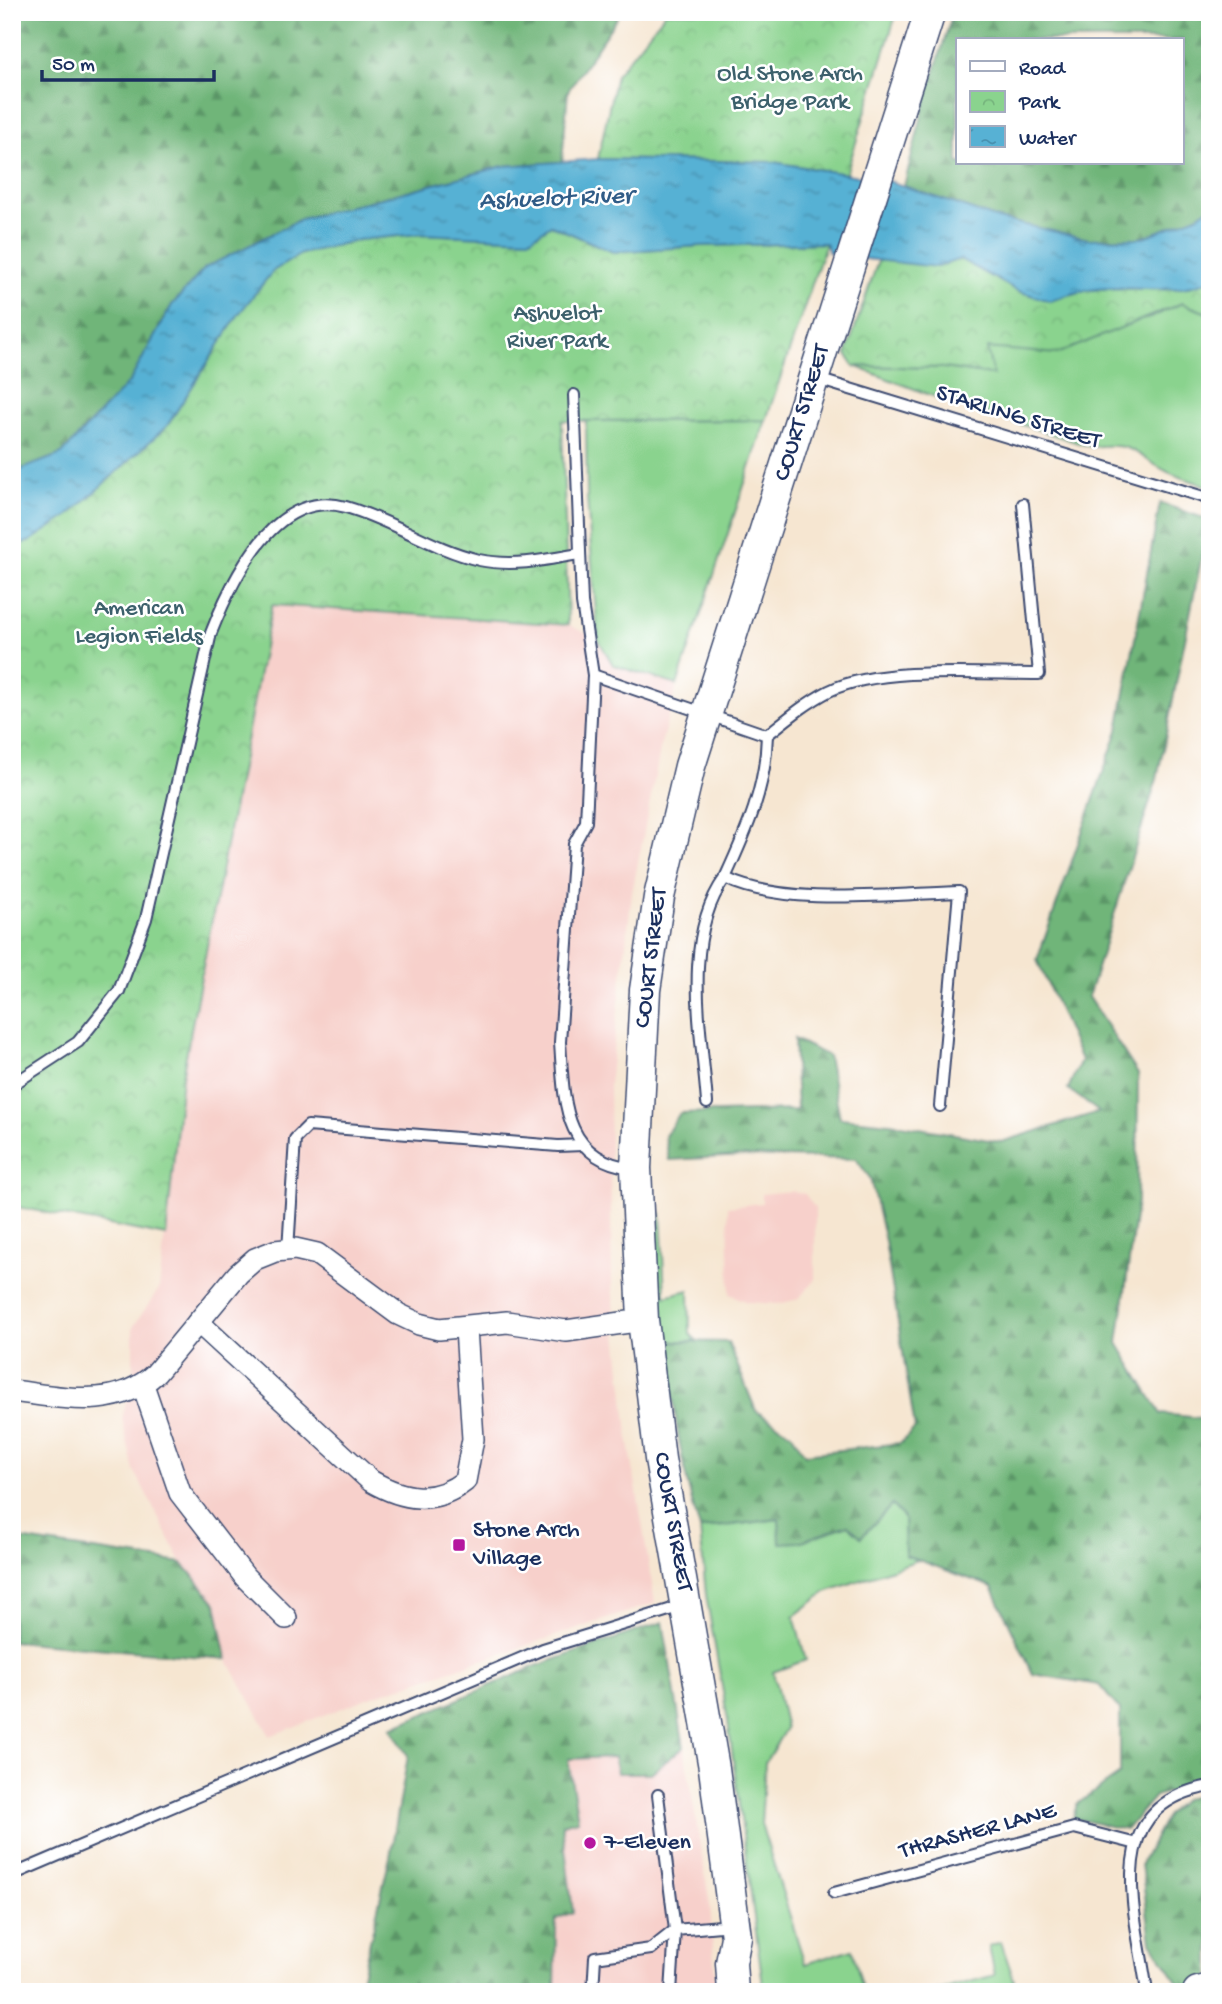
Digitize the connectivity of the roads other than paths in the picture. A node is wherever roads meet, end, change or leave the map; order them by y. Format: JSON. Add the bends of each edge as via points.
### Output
{"nodes":[{"id":1,"x":930,"y":12,"type":"edge"},
{"id":2,"x":814,"y":378,"type":"junction"},
{"id":3,"x":574,"y":395,"type":"dead end"},
{"id":4,"x":1210,"y":499,"type":"edge"},
{"id":5,"x":1023,"y":504,"type":"dead end"},
{"id":6,"x":579,"y":554,"type":"junction"},
{"id":7,"x":593,"y":675,"type":"junction"},
{"id":8,"x":705,"y":715,"type":"junction"},
{"id":9,"x":767,"y":735,"type":"junction"},
{"id":10,"x":725,"y":878,"type":"junction"},
{"id":11,"x":12,"y":1085,"type":"edge"},
{"id":12,"x":707,"y":1104,"type":"dead end"},
{"id":13,"x":940,"y":1106,"type":"dead end"},
{"id":14,"x":583,"y":1145,"type":"junction"},
{"id":15,"x":636,"y":1168,"type":"junction"},
{"id":16,"x":288,"y":1250,"type":"junction"},
{"id":17,"x":643,"y":1320,"type":"junction"},
{"id":18,"x":198,"y":1322,"type":"junction"},
{"id":19,"x":466,"y":1328,"type":"junction"},
{"id":20,"x":143,"y":1385,"type":"junction"},
{"id":21,"x":12,"y":1391,"type":"edge"},
{"id":22,"x":687,"y":1605,"type":"junction"},
{"id":23,"x":286,"y":1618,"type":"dead end"},
{"id":24,"x":1210,"y":1786,"type":"edge"},
{"id":25,"x":657,"y":1795,"type":"dead end"},
{"id":26,"x":1133,"y":1843,"type":"junction"},
{"id":27,"x":12,"y":1874,"type":"edge"},
{"id":28,"x":834,"y":1893,"type":"dead end"},
{"id":29,"x":675,"y":1930,"type":"junction"},
{"id":30,"x":735,"y":1931,"type":"junction"},
{"id":31,"x":1210,"y":1989,"type":"edge"},
{"id":32,"x":593,"y":1992,"type":"edge"},
{"id":33,"x":671,"y":1992,"type":"edge"},
{"id":34,"x":733,"y":1992,"type":"edge"},
{"id":35,"x":752,"y":1992,"type":"edge"},
{"id":36,"x":1147,"y":1992,"type":"edge"},
{"id":37,"x":1198,"y":1992,"type":"edge"}],
"edges":[{"from":1,"to":2,"type":"main road","name":"COURT STREET"},
{"from":2,"to":4,"type":"lane","name":"STARLING STREET"},
{"from":2,"to":8,"type":"main road","name":"COURT STREET"},
{"from":3,"to":6,"type":"lane"},
{"from":5,"to":9,"type":"lane","via":[[1039,674],[927,674],[862,681],[831,690]]},
{"from":6,"to":7,"type":"lane"},
{"from":6,"to":11,"type":"lane","via":[[508,564],[480,560],[450,552],[362,513],[324,504],[305,508],[269,533],[245,561],[211,633],[146,919],[119,991],[78,1042]]},
{"from":7,"to":8,"type":"lane"},
{"from":7,"to":14,"type":"lane","via":[[586,822],[574,844],[560,1042],[565,1102]]},
{"from":8,"to":9,"type":"lane"},
{"from":8,"to":15,"type":"main road","name":"COURT STREET","via":[[672,830],[659,897],[645,990]]},
{"from":9,"to":10,"type":"lane","via":[[754,816]]},
{"from":10,"to":12,"type":"lane","via":[[704,917],[700,957]]},
{"from":10,"to":13,"type":"lane","via":[[743,887],[786,893],[959,892]]},
{"from":14,"to":15,"type":"lane","via":[[598,1159]]},
{"from":14,"to":16,"type":"lane","via":[[308,1126],[295,1139]]},
{"from":15,"to":17,"type":"main road","name":"COURT STREET"},
{"from":16,"to":18,"type":"street","via":[[255,1259]]},
{"from":16,"to":19,"type":"street","via":[[317,1254],[334,1263],[398,1314],[419,1324]]},
{"from":17,"to":19,"type":"street","via":[[566,1331],[506,1322]]},
{"from":17,"to":22,"type":"main road","name":"COURT STREET","via":[[660,1459]]},
{"from":18,"to":19,"type":"street","via":[[371,1481],[411,1498],[451,1492],[465,1480],[473,1439]]},
{"from":18,"to":20,"type":"street"},
{"from":20,"to":21,"type":"street","via":[[105,1398]]},
{"from":20,"to":23,"type":"street","via":[[180,1493],[245,1577]]},
{"from":22,"to":27,"type":"lane","via":[[544,1649]]},
{"from":22,"to":30,"type":"main road","name":"COURT STREET"},
{"from":24,"to":26,"type":"lane","via":[[1163,1804],[1147,1818]]},
{"from":25,"to":29,"type":"lane"},
{"from":26,"to":28,"type":"lane","name":"THRASHER LANE","via":[[1074,1828]]},
{"from":26,"to":36,"type":"lane","via":[[1134,1901]]},
{"from":29,"to":30,"type":"lane"},
{"from":29,"to":32,"type":"lane","via":[[651,1949],[596,1957]]},
{"from":29,"to":33,"type":"lane"},
{"from":30,"to":34,"type":"main road","name":"COURT STREET"},
{"from":30,"to":35,"type":"main road","name":"COURT STREET","via":[[747,1961]]},
{"from":31,"to":37,"type":"main road"}]}
